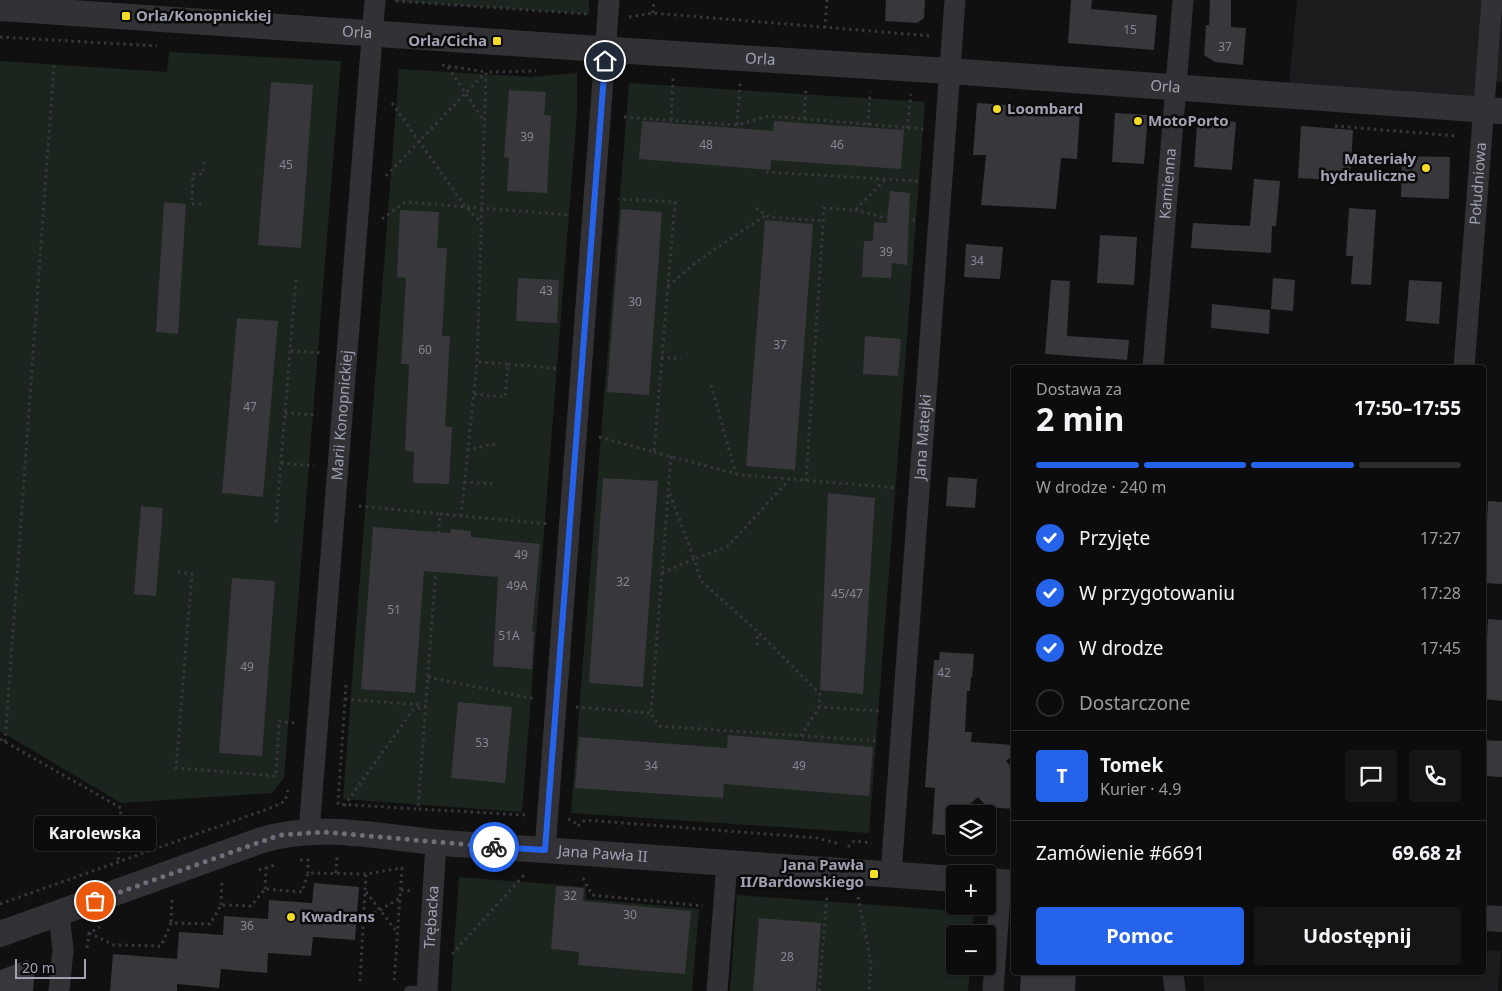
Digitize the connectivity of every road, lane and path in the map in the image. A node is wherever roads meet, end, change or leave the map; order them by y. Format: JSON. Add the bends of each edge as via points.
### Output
{"nodes":[{"id":1,"x":375,"y":0,"type":"edge"},
{"id":2,"x":609,"y":0,"type":"edge"},
{"id":3,"x":654,"y":0,"type":"edge"},
{"id":4,"x":827,"y":0,"type":"edge"},
{"id":5,"x":955,"y":0,"type":"edge"},
{"id":6,"x":1183,"y":0,"type":"edge"},
{"id":7,"x":1492,"y":0,"type":"edge"},
{"id":8,"x":400,"y":2,"type":"dead end"},
{"id":9,"x":11,"y":5,"type":"edge"},
{"id":10,"x":589,"y":14,"type":"dead end"},
{"id":11,"x":653,"y":14,"type":"junction"},
{"id":12,"x":628,"y":18,"type":"dead end"},
{"id":13,"x":825,"y":28,"type":"junction"},
{"id":14,"x":373,"y":32,"type":"junction"},
{"id":15,"x":933,"y":36,"type":"dead end"},
{"id":16,"x":605,"y":50,"type":"junction"},
{"id":17,"x":54,"y":65,"type":"dead end"},
{"id":18,"x":448,"y":67,"type":"dead end"},
{"id":19,"x":546,"y":70,"type":"dead end"},
{"id":20,"x":949,"y":70,"type":"junction"},
{"id":21,"x":486,"y":72,"type":"junction"},
{"id":22,"x":664,"y":77,"type":"dead end"},
{"id":23,"x":673,"y":77,"type":"junction"},
{"id":24,"x":683,"y":78,"type":"dead end"},
{"id":25,"x":730,"y":81,"type":"dead end"},
{"id":26,"x":740,"y":82,"type":"junction"},
{"id":27,"x":749,"y":83,"type":"dead end"},
{"id":28,"x":796,"y":86,"type":"dead end"},
{"id":29,"x":806,"y":87,"type":"junction"},
{"id":30,"x":815,"y":88,"type":"dead end"},
{"id":31,"x":1175,"y":89,"type":"junction"},
{"id":32,"x":861,"y":91,"type":"dead end"},
{"id":33,"x":870,"y":92,"type":"junction"},
{"id":34,"x":878,"y":92,"type":"dead end"},
{"id":35,"x":466,"y":94,"type":"junction"},
{"id":36,"x":903,"y":94,"type":"dead end"},
{"id":37,"x":911,"y":94,"type":"junction"},
{"id":38,"x":920,"y":95,"type":"dead end"},
{"id":39,"x":392,"y":103,"type":"dead end"},
{"id":40,"x":1493,"y":111,"type":"edge"},
{"id":41,"x":624,"y":117,"type":"dead end"},
{"id":42,"x":804,"y":119,"type":"junction"},
{"id":43,"x":672,"y":120,"type":"junction"},
{"id":44,"x":926,"y":121,"type":"dead end"},
{"id":45,"x":484,"y":122,"type":"junction"},
{"id":46,"x":736,"y":125,"type":"junction"},
{"id":47,"x":868,"y":125,"type":"junction"},
{"id":48,"x":907,"y":128,"type":"junction"},
{"id":49,"x":926,"y":130,"type":"junction"},
{"id":50,"x":925,"y":138,"type":"dead end"},
{"id":51,"x":420,"y":142,"type":"junction"},
{"id":52,"x":204,"y":160,"type":"dead end"},
{"id":53,"x":766,"y":172,"type":"dead end"},
{"id":54,"x":386,"y":176,"type":"dead end"},
{"id":55,"x":886,"y":179,"type":"junction"},
{"id":56,"x":922,"y":181,"type":"dead end"},
{"id":57,"x":618,"y":199,"type":"dead end"},
{"id":58,"x":201,"y":204,"type":"dead end"},
{"id":59,"x":464,"y":205,"type":"junction"},
{"id":60,"x":481,"y":207,"type":"junction"},
{"id":61,"x":756,"y":208,"type":"dead end"},
{"id":62,"x":855,"y":210,"type":"junction"},
{"id":63,"x":573,"y":215,"type":"dead end"},
{"id":64,"x":766,"y":215,"type":"junction"},
{"id":65,"x":382,"y":219,"type":"dead end"},
{"id":66,"x":919,"y":220,"type":"dead end"},
{"id":67,"x":824,"y":221,"type":"junction"},
{"id":68,"x":481,"y":223,"type":"junction"},
{"id":69,"x":296,"y":279,"type":"dead end"},
{"id":70,"x":668,"y":287,"type":"junction"},
{"id":71,"x":290,"y":351,"type":"junction"},
{"id":72,"x":323,"y":353,"type":"dead end"},
{"id":73,"x":661,"y":357,"type":"junction"},
{"id":74,"x":681,"y":359,"type":"dead end"},
{"id":75,"x":477,"y":362,"type":"junction"},
{"id":76,"x":508,"y":364,"type":"junction"},
{"id":77,"x":1153,"y":365,"type":"edge"},
{"id":78,"x":1464,"y":365,"type":"edge"},
{"id":79,"x":561,"y":369,"type":"dead end"},
{"id":80,"x":711,"y":385,"type":"dead end"},
{"id":81,"x":474,"y":394,"type":"junction"},
{"id":82,"x":285,"y":413,"type":"junction"},
{"id":83,"x":318,"y":415,"type":"dead end"},
{"id":84,"x":598,"y":437,"type":"dead end"},
{"id":85,"x":499,"y":443,"type":"dead end"},
{"id":86,"x":467,"y":450,"type":"junction"},
{"id":87,"x":654,"y":452,"type":"junction"},
{"id":88,"x":671,"y":456,"type":"junction"},
{"id":89,"x":281,"y":463,"type":"junction"},
{"id":90,"x":314,"y":466,"type":"dead end"},
{"id":91,"x":736,"y":474,"type":"junction"},
{"id":92,"x":789,"y":480,"type":"junction"},
{"id":93,"x":899,"y":480,"type":"dead end"},
{"id":94,"x":806,"y":481,"type":"junction"},
{"id":95,"x":464,"y":482,"type":"junction"},
{"id":96,"x":496,"y":484,"type":"dead end"},
{"id":97,"x":898,"y":488,"type":"junction"},
{"id":98,"x":668,"y":491,"type":"junction"},
{"id":99,"x":898,"y":498,"type":"dead end"},
{"id":100,"x":359,"y":506,"type":"dead end"},
{"id":101,"x":440,"y":514,"type":"junction"},
{"id":102,"x":461,"y":516,"type":"junction"},
{"id":103,"x":276,"y":522,"type":"dead end"},
{"id":104,"x":549,"y":524,"type":"dead end"},
{"id":105,"x":694,"y":559,"type":"junction"},
{"id":106,"x":178,"y":572,"type":"dead end"},
{"id":107,"x":662,"y":573,"type":"junction"},
{"id":108,"x":758,"y":632,"type":"junction"},
{"id":109,"x":757,"y":644,"type":"dead end"},
{"id":110,"x":428,"y":677,"type":"junction"},
{"id":111,"x":344,"y":699,"type":"dead end"},
{"id":112,"x":536,"y":699,"type":"dead end"},
{"id":113,"x":881,"y":701,"type":"dead end"},
{"id":114,"x":426,"y":706,"type":"junction"},
{"id":115,"x":575,"y":707,"type":"dead end"},
{"id":116,"x":819,"y":707,"type":"junction"},
{"id":117,"x":881,"y":711,"type":"junction"},
{"id":118,"x":650,"y":714,"type":"junction"},
{"id":119,"x":880,"y":718,"type":"dead end"},
{"id":120,"x":294,"y":723,"type":"dead end"},
{"id":121,"x":880,"y":733,"type":"dead end"},
{"id":122,"x":801,"y":736,"type":"junction"},
{"id":123,"x":0,"y":739,"type":"edge"},
{"id":124,"x":879,"y":741,"type":"junction"},
{"id":125,"x":5,"y":742,"type":"junction"},
{"id":126,"x":878,"y":750,"type":"dead end"},
{"id":127,"x":273,"y":807,"type":"dead end"},
{"id":128,"x":418,"y":809,"type":"junction"},
{"id":129,"x":525,"y":816,"type":"dead end"},
{"id":130,"x":308,"y":832,"type":"junction"},
{"id":131,"x":873,"y":833,"type":"dead end"},
{"id":132,"x":436,"y":843,"type":"junction"},
{"id":133,"x":872,"y":843,"type":"dead end"},
{"id":134,"x":545,"y":850,"type":"junction"},
{"id":135,"x":337,"y":859,"type":"dead end"},
{"id":136,"x":297,"y":860,"type":"dead end"},
{"id":137,"x":118,"y":862,"type":"junction"},
{"id":138,"x":280,"y":863,"type":"dead end"},
{"id":139,"x":727,"y":863,"type":"junction"},
{"id":140,"x":266,"y":868,"type":"junction"},
{"id":141,"x":257,"y":870,"type":"dead end"},
{"id":142,"x":308,"y":873,"type":"junction"},
{"id":143,"x":336,"y":873,"type":"junction"},
{"id":144,"x":516,"y":873,"type":"dead end"},
{"id":145,"x":366,"y":874,"type":"junction"},
{"id":146,"x":892,"y":874,"type":"junction"},
{"id":147,"x":222,"y":878,"type":"junction"},
{"id":148,"x":231,"y":878,"type":"dead end"},
{"id":149,"x":575,"y":878,"type":"dead end"},
{"id":150,"x":946,"y":878,"type":"edge"},
{"id":151,"x":213,"y":881,"type":"dead end"},
{"id":152,"x":1001,"y":882,"type":"edge"},
{"id":153,"x":265,"y":889,"type":"junction"},
{"id":154,"x":365,"y":891,"type":"junction"},
{"id":155,"x":176,"y":892,"type":"dead end"},
{"id":156,"x":113,"y":894,"type":"junction"},
{"id":157,"x":827,"y":894,"type":"dead end"},
{"id":158,"x":167,"y":895,"type":"dead end"},
{"id":159,"x":181,"y":895,"type":"dead end"},
{"id":160,"x":858,"y":896,"type":"dead end"},
{"id":161,"x":172,"y":898,"type":"junction"},
{"id":162,"x":400,"y":898,"type":"junction"},
{"id":163,"x":163,"y":902,"type":"dead end"},
{"id":164,"x":0,"y":904,"type":"edge"},
{"id":165,"x":221,"y":905,"type":"junction"},
{"id":166,"x":702,"y":906,"type":"dead end"},
{"id":167,"x":380,"y":910,"type":"junction"},
{"id":168,"x":59,"y":914,"type":"junction"},
{"id":169,"x":1486,"y":918,"type":"edge"},
{"id":170,"x":1502,"y":919,"type":"edge"},
{"id":171,"x":364,"y":920,"type":"junction"},
{"id":172,"x":170,"y":923,"type":"junction"},
{"id":173,"x":103,"y":925,"type":"dead end"},
{"id":174,"x":89,"y":932,"type":"junction"},
{"id":175,"x":398,"y":933,"type":"junction"},
{"id":176,"x":0,"y":934,"type":"edge"},
{"id":177,"x":450,"y":948,"type":"dead end"},
{"id":178,"x":87,"y":952,"type":"dead end"},
{"id":179,"x":1173,"y":975,"type":"edge"},
{"id":180,"x":360,"y":981,"type":"dead end"},
{"id":181,"x":59,"y":991,"type":"edge"},
{"id":182,"x":393,"y":991,"type":"edge"},
{"id":183,"x":409,"y":991,"type":"edge"},
{"id":184,"x":426,"y":991,"type":"edge"},
{"id":185,"x":717,"y":991,"type":"edge"},
{"id":186,"x":819,"y":991,"type":"edge"},
{"id":187,"x":869,"y":991,"type":"edge"},
{"id":188,"x":993,"y":991,"type":"edge"},
{"id":189,"x":1175,"y":991,"type":"edge"}],
"edges":[{"from":1,"to":14,"type":"street","name":"Marii Konopnickiej"},
{"from":2,"to":16,"type":"street"},
{"from":3,"to":11,"type":"path"},
{"from":4,"to":13,"type":"path"},
{"from":5,"to":20,"type":"street","name":"Jana Matejki"},
{"from":6,"to":31,"type":"street","name":"Kamienna"},
{"from":7,"to":40,"type":"street","name":"Południowa"},
{"from":8,"to":10,"type":"path"},
{"from":9,"to":14,"type":"street","name":"Orla"},
{"from":11,"to":12,"type":"path"},
{"from":11,"to":13,"type":"path"},
{"from":13,"to":15,"type":"path"},
{"from":14,"to":16,"type":"street","name":"Orla"},
{"from":14,"to":130,"type":"street","name":"Marii Konopnickiej"},
{"from":16,"to":20,"type":"street","name":"Orla"},
{"from":16,"to":134,"type":"street"},
{"from":17,"to":125,"type":"path"},
{"from":18,"to":35,"type":"path"},
{"from":19,"to":21,"type":"path"},
{"from":20,"to":31,"type":"street","name":"Orla"},
{"from":20,"to":146,"type":"street","name":"Jana Matejki"},
{"from":21,"to":35,"type":"path"},
{"from":21,"to":45,"type":"path"},
{"from":22,"to":23,"type":"path"},
{"from":23,"to":24,"type":"path"},
{"from":23,"to":43,"type":"path"},
{"from":25,"to":26,"type":"path"},
{"from":26,"to":27,"type":"path"},
{"from":26,"to":46,"type":"path"},
{"from":28,"to":29,"type":"path"},
{"from":29,"to":30,"type":"path"},
{"from":29,"to":42,"type":"path"},
{"from":31,"to":40,"type":"street","name":"Orla"},
{"from":31,"to":77,"type":"street","name":"Kamienna"},
{"from":32,"to":33,"type":"path"},
{"from":33,"to":34,"type":"path"},
{"from":33,"to":47,"type":"path"},
{"from":35,"to":45,"type":"path"},
{"from":35,"to":51,"type":"path"},
{"from":36,"to":37,"type":"path"},
{"from":37,"to":38,"type":"path"},
{"from":37,"to":48,"type":"path"},
{"from":39,"to":51,"type":"path"},
{"from":40,"to":78,"type":"street","name":"Południowa"},
{"from":41,"to":43,"type":"path"},
{"from":42,"to":46,"type":"path","via":[[769,116]]},
{"from":42,"to":47,"type":"path"},
{"from":43,"to":46,"type":"path"},
{"from":44,"to":49,"type":"path"},
{"from":45,"to":60,"type":"path"},
{"from":47,"to":48,"type":"path"},
{"from":48,"to":49,"type":"path"},
{"from":49,"to":50,"type":"path"},
{"from":51,"to":54,"type":"path"},
{"from":51,"to":59,"type":"path"},
{"from":52,"to":58,"type":"path","via":[[203,174],[193,174],[192,204]]},
{"from":53,"to":55,"type":"path"},
{"from":55,"to":56,"type":"path"},
{"from":55,"to":62,"type":"path"},
{"from":57,"to":70,"type":"path","via":[[675,202]]},
{"from":59,"to":60,"type":"path"},
{"from":59,"to":65,"type":"path","via":[[405,202]]},
{"from":59,"to":68,"type":"path"},
{"from":60,"to":63,"type":"path"},
{"from":60,"to":68,"type":"path"},
{"from":61,"to":64,"type":"path"},
{"from":62,"to":66,"type":"path","via":[[882,217]]},
{"from":62,"to":67,"type":"path","via":[[824,208]]},
{"from":64,"to":67,"type":"path"},
{"from":64,"to":70,"type":"path","via":[[699,260]]},
{"from":67,"to":94,"type":"path"},
{"from":68,"to":75,"type":"path"},
{"from":69,"to":71,"type":"path"},
{"from":70,"to":73,"type":"path"},
{"from":71,"to":72,"type":"path"},
{"from":71,"to":82,"type":"path"},
{"from":73,"to":74,"type":"path"},
{"from":73,"to":87,"type":"path"},
{"from":75,"to":76,"type":"path"},
{"from":75,"to":81,"type":"path"},
{"from":76,"to":79,"type":"path"},
{"from":76,"to":81,"type":"path","via":[[505,397]]},
{"from":80,"to":91,"type":"path"},
{"from":81,"to":86,"type":"path"},
{"from":82,"to":83,"type":"path"},
{"from":82,"to":89,"type":"path"},
{"from":84,"to":87,"type":"path"},
{"from":85,"to":86,"type":"path"},
{"from":86,"to":95,"type":"path"},
{"from":87,"to":88,"type":"path"},
{"from":88,"to":91,"type":"path"},
{"from":88,"to":98,"type":"path"},
{"from":89,"to":90,"type":"path"},
{"from":89,"to":103,"type":"path"},
{"from":91,"to":92,"type":"path"},
{"from":92,"to":94,"type":"path"},
{"from":92,"to":105,"type":"path","via":[[727,547]]},
{"from":93,"to":97,"type":"path"},
{"from":94,"to":97,"type":"path"},
{"from":95,"to":96,"type":"path"},
{"from":95,"to":102,"type":"path"},
{"from":97,"to":99,"type":"path"},
{"from":98,"to":105,"type":"path"},
{"from":98,"to":107,"type":"path"},
{"from":100,"to":101,"type":"path"},
{"from":101,"to":102,"type":"path"},
{"from":101,"to":110,"type":"path"},
{"from":102,"to":104,"type":"path"},
{"from":105,"to":107,"type":"path"},
{"from":105,"to":108,"type":"path","via":[[701,581]]},
{"from":106,"to":120,"type":"path","via":[[192,574],[176,768],[276,776],[279,721]]},
{"from":107,"to":118,"type":"path"},
{"from":108,"to":109,"type":"path"},
{"from":108,"to":116,"type":"path","via":[[820,694]]},
{"from":110,"to":112,"type":"path"},
{"from":110,"to":114,"type":"path"},
{"from":111,"to":114,"type":"path"},
{"from":113,"to":117,"type":"path"},
{"from":114,"to":128,"type":"path"},
{"from":114,"to":128,"type":"path","via":[[413,710],[345,805]]},
{"from":115,"to":118,"type":"path"},
{"from":116,"to":117,"type":"path"},
{"from":116,"to":122,"type":"path"},
{"from":117,"to":119,"type":"path"},
{"from":118,"to":122,"type":"path","via":[[659,726]]},
{"from":121,"to":124,"type":"path"},
{"from":122,"to":124,"type":"path"},
{"from":123,"to":125,"type":"path"},
{"from":124,"to":126,"type":"path"},
{"from":125,"to":137,"type":"path","via":[[121,808]]},
{"from":127,"to":137,"type":"path"},
{"from":128,"to":129,"type":"path"},
{"from":130,"to":132,"type":"street","name":"Jana Pawła II"},
{"from":130,"to":156,"type":"street","name":"Jana Pawła II","via":[[262,840]]},
{"from":131,"to":133,"type":"path"},
{"from":132,"to":134,"type":"street","name":"Jana Pawła II"},
{"from":132,"to":184,"type":"street","name":"Trębacka"},
{"from":134,"to":139,"type":"street","name":"Jana Pawła II"},
{"from":135,"to":143,"type":"path"},
{"from":136,"to":142,"type":"path","via":[[308,860]]},
{"from":137,"to":156,"type":"path"},
{"from":137,"to":164,"type":"path"},
{"from":138,"to":140,"type":"path"},
{"from":139,"to":146,"type":"street","name":"Jana Pawła II"},
{"from":139,"to":185,"type":"street"},
{"from":140,"to":141,"type":"path"},
{"from":140,"to":153,"type":"path"},
{"from":142,"to":143,"type":"path"},
{"from":142,"to":153,"type":"path","via":[[302,892]]},
{"from":143,"to":145,"type":"path"},
{"from":144,"to":177,"type":"path","via":[[526,874],[450,957]]},
{"from":145,"to":154,"type":"path"},
{"from":145,"to":162,"type":"path","via":[[402,868]]},
{"from":146,"to":150,"type":"street","name":"Jana Pawła II"},
{"from":147,"to":148,"type":"path"},
{"from":147,"to":151,"type":"path"},
{"from":147,"to":165,"type":"path"},
{"from":149,"to":166,"type":"path","via":[[585,879],[592,895]]},
{"from":152,"to":188,"type":"street"},
{"from":153,"to":165,"type":"path","via":[[251,906]]},
{"from":154,"to":167,"type":"path"},
{"from":154,"to":171,"type":"path"},
{"from":155,"to":158,"type":"path"},
{"from":156,"to":168,"type":"street","name":"Jana Pawła II"},
{"from":157,"to":186,"type":"path"},
{"from":159,"to":161,"type":"path"},
{"from":160,"to":187,"type":"path","via":[[871,962]]},
{"from":161,"to":163,"type":"path"},
{"from":161,"to":172,"type":"path"},
{"from":162,"to":167,"type":"path"},
{"from":162,"to":175,"type":"path"},
{"from":165,"to":172,"type":"path","via":[[210,924]]},
{"from":167,"to":171,"type":"path"},
{"from":167,"to":175,"type":"path"},
{"from":168,"to":176,"type":"street","name":"Jana Pawła II"},
{"from":168,"to":181,"type":"street","via":[[63,950]]},
{"from":169,"to":170,"type":"street"},
{"from":171,"to":180,"type":"path"},
{"from":172,"to":174,"type":"path","via":[[161,946],[114,945]]},
{"from":173,"to":174,"type":"path"},
{"from":174,"to":178,"type":"path"},
{"from":175,"to":182,"type":"path"},
{"from":179,"to":189,"type":"street"},
{"from":183,"to":184,"type":"lane"}]}
